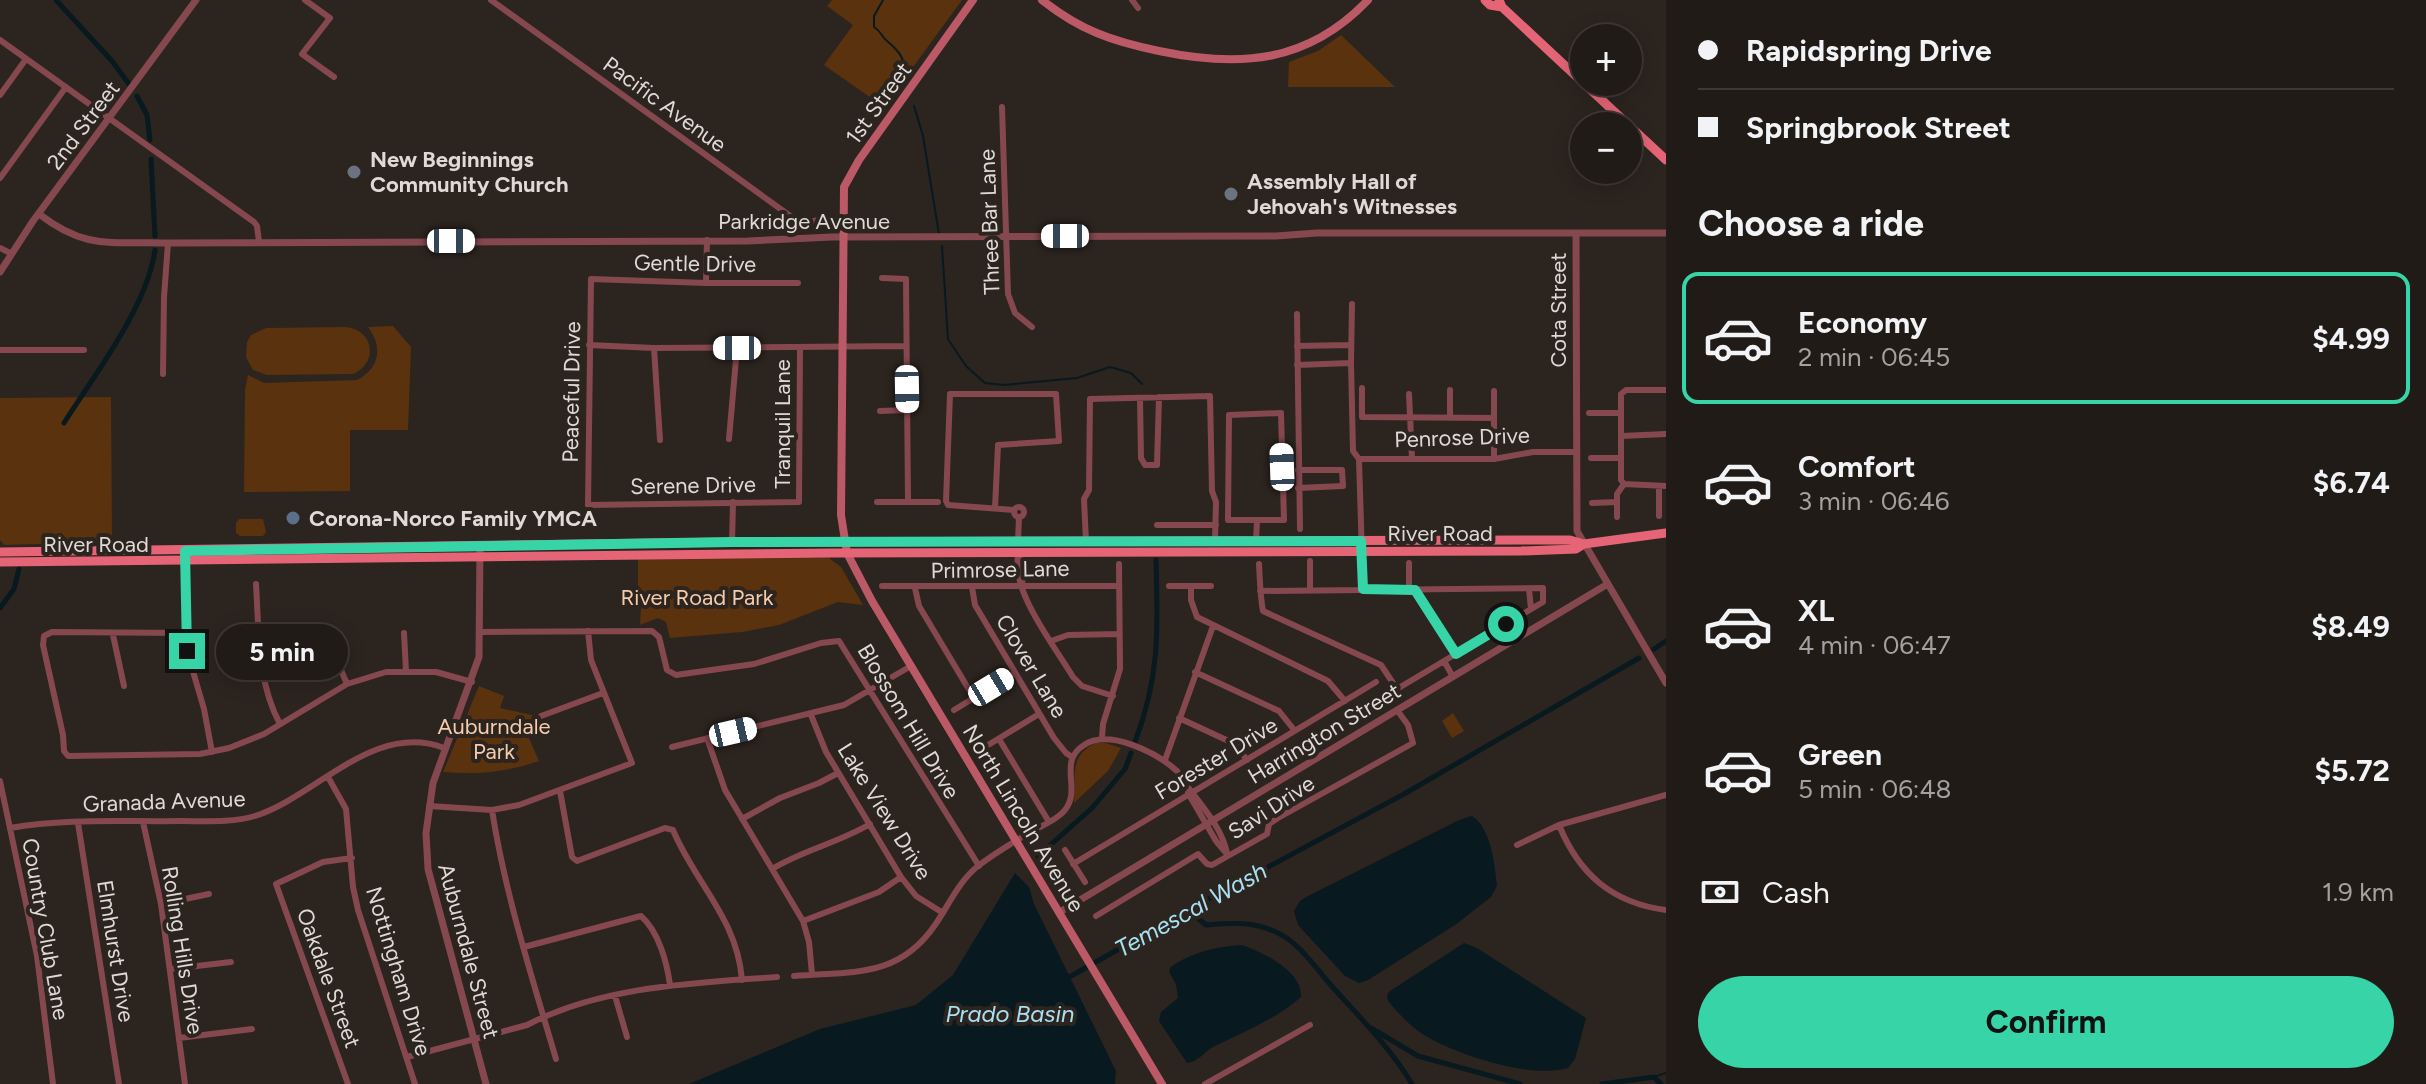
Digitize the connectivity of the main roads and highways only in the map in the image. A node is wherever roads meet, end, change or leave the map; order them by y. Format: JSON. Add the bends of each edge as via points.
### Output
{"nodes":[{"id":1,"x":973,"y":0,"type":"edge"},
{"id":2,"x":1042,"y":0,"type":"edge"},
{"id":3,"x":1368,"y":0,"type":"edge"},
{"id":4,"x":1485,"y":0,"type":"edge"},
{"id":5,"x":1500,"y":3,"type":"edge"},
{"id":6,"x":1666,"y":160,"type":"edge"},
{"id":7,"x":842,"y":237,"type":"joint"},
{"id":8,"x":1666,"y":533,"type":"edge"},
{"id":9,"x":1362,"y":546,"type":"junction"},
{"id":10,"x":1018,"y":547,"type":"junction"},
{"id":11,"x":846,"y":548,"type":"junction"},
{"id":12,"x":0,"y":552,"type":"edge"},
{"id":13,"x":480,"y":552,"type":"junction"},
{"id":14,"x":186,"y":556,"type":"junction"},
{"id":15,"x":0,"y":562,"type":"edge"},
{"id":16,"x":1162,"y":1084,"type":"edge"}],
"edges":[{"from":1,"to":7,"type":"main road","name":"1st Street","via":[[848,177]]},
{"from":2,"to":3,"type":"main road","via":[[1073,23],[1109,39],[1226,60],[1267,57],[1317,41]]},
{"from":4,"to":5,"type":"main road"},
{"from":5,"to":6,"type":"main road"},
{"from":7,"to":11,"type":"main road","name":"North Lincoln Avenue","via":[[841,515]]},
{"from":8,"to":9,"type":"main road","name":"River Road","via":[[1584,544],[1570,540]]},
{"from":9,"to":10,"type":"main road","name":"River Road"},
{"from":9,"to":10,"type":"main road","name":"River Road","via":[[1215,541]]},
{"from":10,"to":11,"type":"main road","name":"River Road"},
{"from":11,"to":13,"type":"main road","name":"River Road","via":[[731,554]]},
{"from":11,"to":13,"type":"main road","name":"River Road","via":[[732,542]]},
{"from":11,"to":16,"type":"main road","name":"North Lincoln Avenue"},
{"from":12,"to":14,"type":"main road","name":"River Road"},
{"from":13,"to":14,"type":"main road","name":"River Road"},
{"from":14,"to":15,"type":"main road","name":"River Road"}]}
